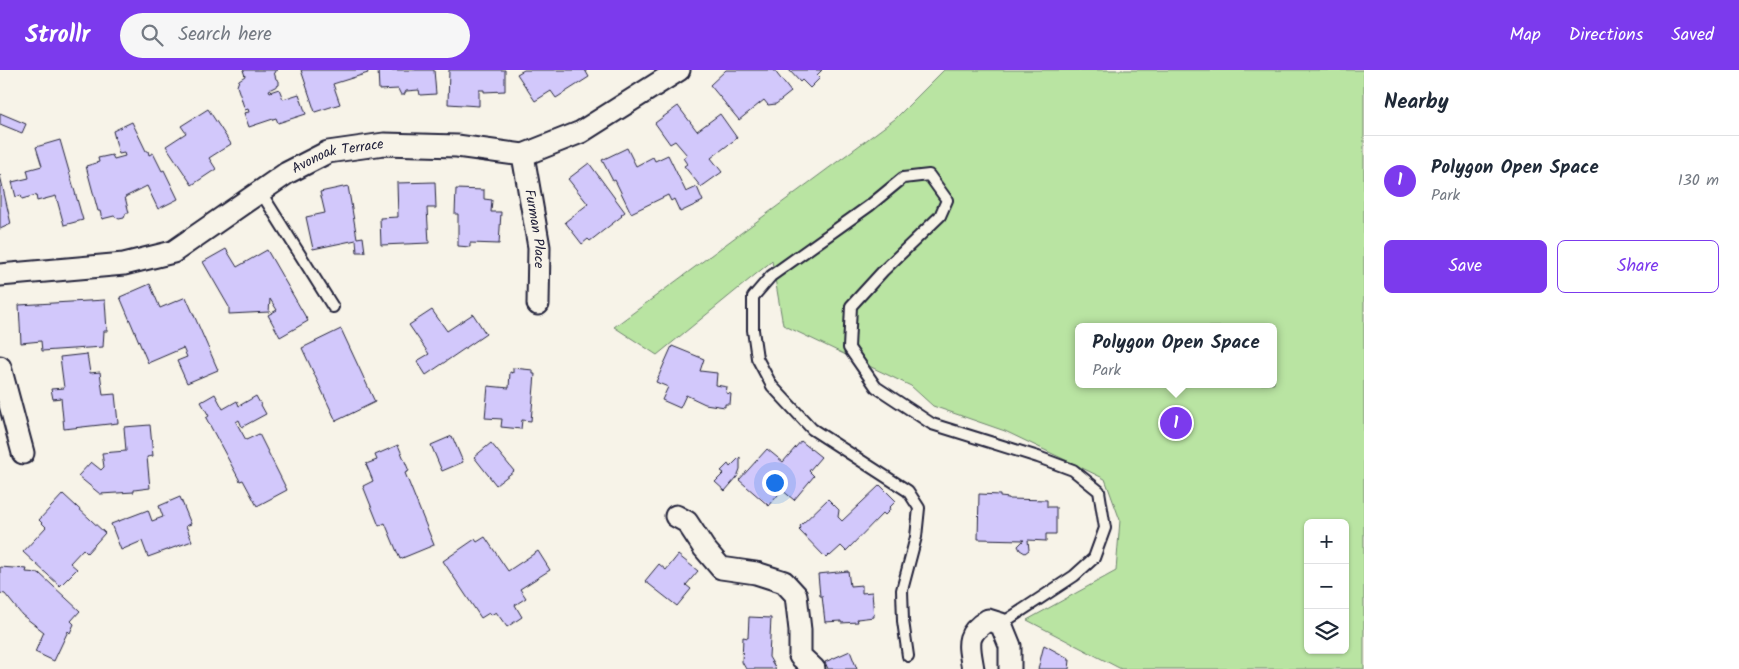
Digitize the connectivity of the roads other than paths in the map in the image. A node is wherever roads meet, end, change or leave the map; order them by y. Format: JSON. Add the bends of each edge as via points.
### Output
{"nodes":[{"id":1,"x":679,"y":70,"type":"edge"},
{"id":2,"x":523,"y":155,"type":"junction"},
{"id":3,"x":260,"y":192,"type":"junction"},
{"id":4,"x":0,"y":275,"type":"edge"},
{"id":5,"x":538,"y":304,"type":"dead end"},
{"id":6,"x":333,"y":307,"type":"dead end"},
{"id":7,"x":0,"y":367,"type":"edge"},
{"id":8,"x":23,"y":453,"type":"dead end"},
{"id":9,"x":676,"y":516,"type":"dead end"},
{"id":10,"x":1001,"y":624,"type":"junction"},
{"id":11,"x":908,"y":656,"type":"dead end"},
{"id":12,"x":814,"y":669,"type":"edge"},
{"id":13,"x":973,"y":669,"type":"edge"},
{"id":14,"x":1010,"y":669,"type":"edge"}],
"edges":[{"from":1,"to":2,"type":"street","name":"Avonoak Terrace","via":[[582,132]]},
{"from":2,"to":3,"type":"street","name":"Avonoak Terrace","via":[[457,146],[374,145],[328,152],[287,173]]},
{"from":2,"to":5,"type":"street","name":"Furman Place","via":[[539,247]]},
{"from":3,"to":4,"type":"street","name":"Avonoak Terrace","via":[[173,252],[124,264]]},
{"from":3,"to":6,"type":"lane"},
{"from":7,"to":8,"type":"street"},
{"from":9,"to":12,"type":"street","via":[[687,522],[721,568],[756,573],[784,582],[796,595],[800,656]]},
{"from":10,"to":11,"type":"lane","via":[[1074,576],[1094,558],[1105,528],[1099,491],[1073,470],[932,424],[876,387],[849,348],[851,306],[882,271],[940,216],[946,200],[929,175],[903,178],[771,276],[753,297],[753,330],[757,358],[772,386],[812,429],[908,491],[919,508],[916,537],[902,590]]},
{"from":10,"to":13,"type":"street","via":[[988,620],[975,628],[969,642]]},
{"from":10,"to":14,"type":"street","via":[[1010,646]]}]}
